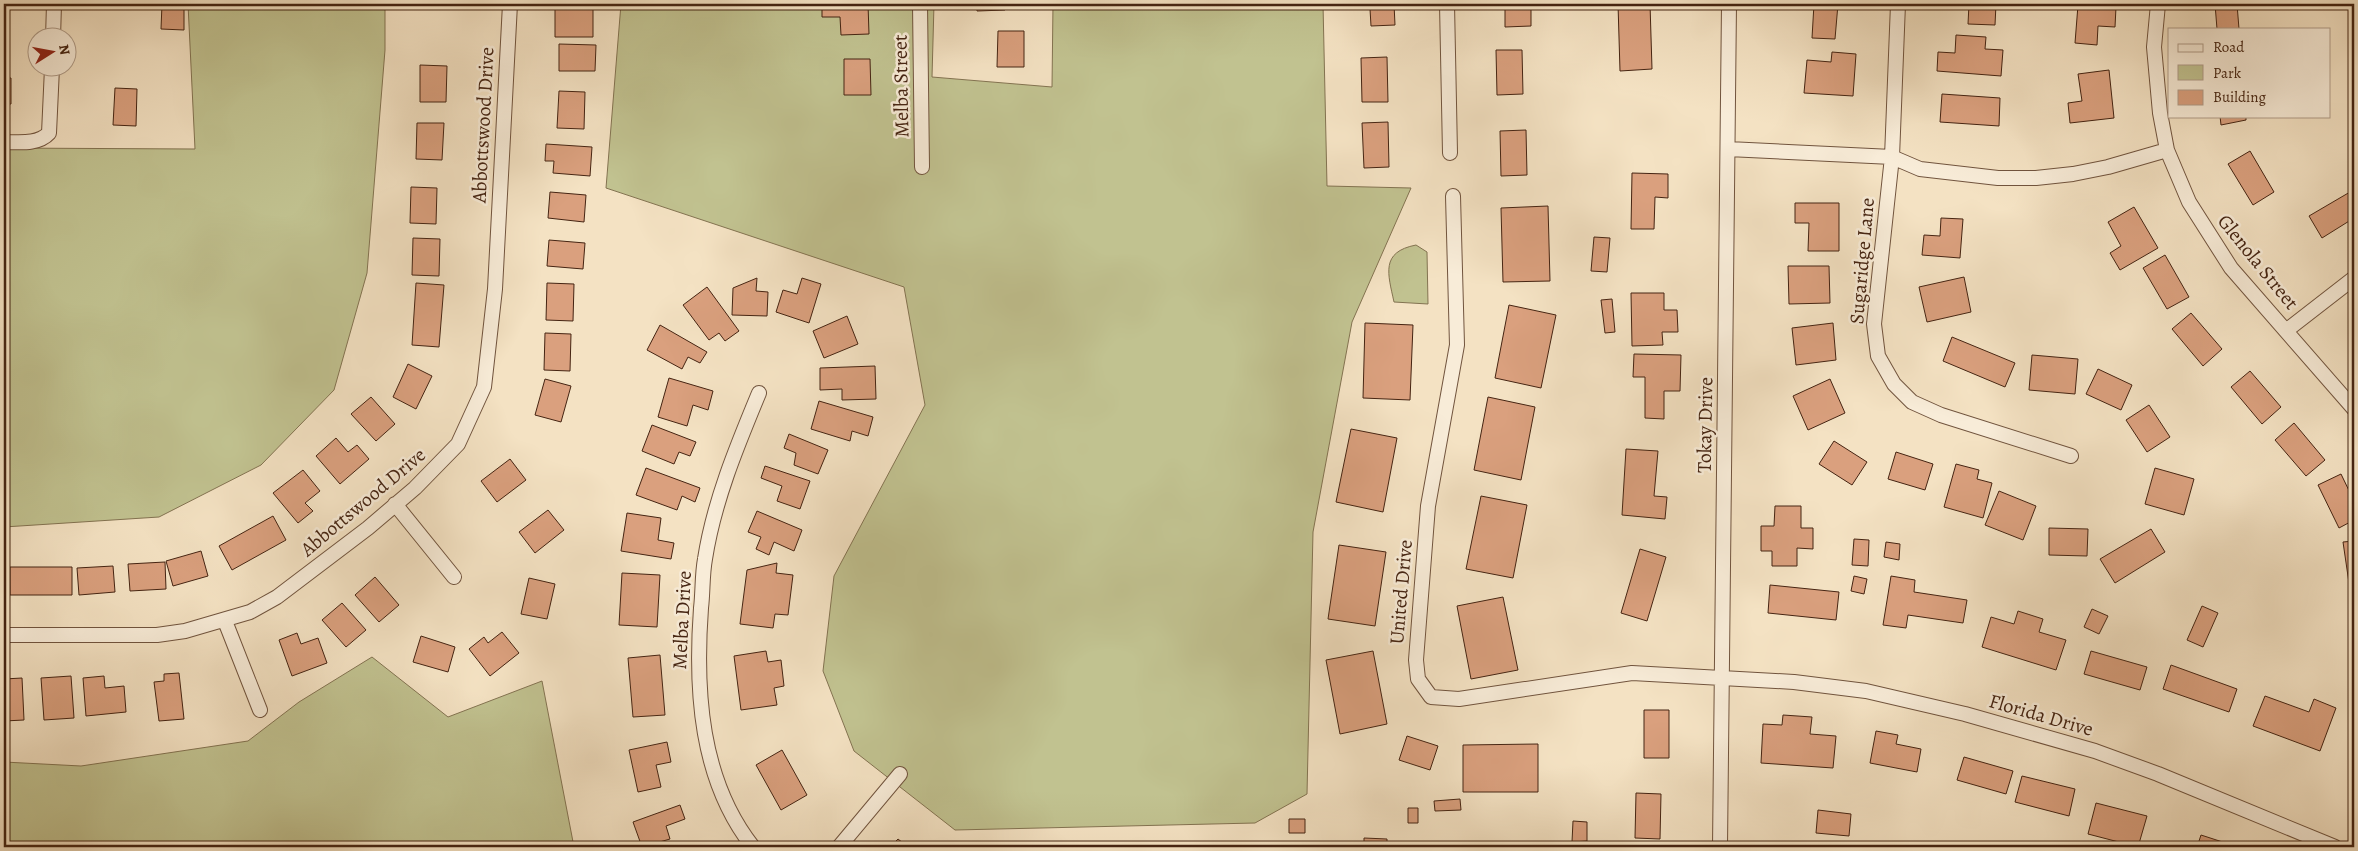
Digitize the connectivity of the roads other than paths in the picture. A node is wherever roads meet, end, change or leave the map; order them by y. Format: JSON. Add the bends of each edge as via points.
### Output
{"nodes":[{"id":1,"x":54,"y":4,"type":"edge"},
{"id":2,"x":510,"y":4,"type":"edge"},
{"id":3,"x":920,"y":4,"type":"edge"},
{"id":4,"x":1447,"y":4,"type":"edge"},
{"id":5,"x":1729,"y":4,"type":"edge"},
{"id":6,"x":1898,"y":4,"type":"edge"},
{"id":7,"x":2158,"y":4,"type":"edge"},
{"id":8,"x":53,"y":28,"type":"edge"},
{"id":9,"x":52,"y":78,"type":"edge"},
{"id":10,"x":4,"y":142,"type":"edge"},
{"id":11,"x":1728,"y":149,"type":"junction"},
{"id":12,"x":2167,"y":150,"type":"junction"},
{"id":13,"x":1450,"y":153,"type":"dead end"},
{"id":14,"x":1892,"y":157,"type":"junction"},
{"id":15,"x":922,"y":167,"type":"dead end"},
{"id":16,"x":1453,"y":196,"type":"dead end"},
{"id":17,"x":2354,"y":278,"type":"edge"},
{"id":18,"x":2287,"y":330,"type":"junction"},
{"id":19,"x":759,"y":392,"type":"dead end"},
{"id":20,"x":2354,"y":409,"type":"edge"},
{"id":21,"x":2071,"y":456,"type":"dead end"},
{"id":22,"x":396,"y":504,"type":"junction"},
{"id":23,"x":454,"y":577,"type":"dead end"},
{"id":24,"x":225,"y":621,"type":"junction"},
{"id":25,"x":4,"y":635,"type":"edge"},
{"id":26,"x":1722,"y":678,"type":"junction"},
{"id":27,"x":260,"y":710,"type":"dead end"},
{"id":28,"x":900,"y":774,"type":"dead end"},
{"id":29,"x":753,"y":847,"type":"edge"},
{"id":30,"x":839,"y":847,"type":"edge"},
{"id":31,"x":1720,"y":847,"type":"edge"},
{"id":32,"x":2335,"y":847,"type":"edge"}],
"edges":[{"from":1,"to":8,"type":"street"},
{"from":2,"to":22,"type":"street","name":"Abbottswood Drive","via":[[495,289],[484,387],[458,444]]},
{"from":3,"to":15,"type":"street","name":"Melba Street"},
{"from":4,"to":13,"type":"street"},
{"from":5,"to":11,"type":"street","name":"Tokay Drive"},
{"from":6,"to":14,"type":"street","name":"Sugaridge Lane"},
{"from":7,"to":12,"type":"street","name":"Glenola Street","via":[[2154,48],[2156,84]]},
{"from":9,"to":10,"type":"street","via":[[49,133],[40,139]]},
{"from":11,"to":14,"type":"street"},
{"from":11,"to":26,"type":"street","name":"Tokay Drive"},
{"from":12,"to":14,"type":"street","via":[[2090,171],[2036,178],[1998,178],[1920,170]]},
{"from":12,"to":18,"type":"street","name":"Glenola Street","via":[[2189,202],[2231,268]]},
{"from":14,"to":21,"type":"street","name":"Sugaridge Lane","via":[[1874,324],[1878,356],[1894,384],[1912,402],[1941,415]]},
{"from":16,"to":26,"type":"street","name":"United Drive","via":[[1457,345],[1428,506],[1416,660],[1418,679],[1431,696],[1459,699],[1632,673]]},
{"from":17,"to":18,"type":"street"},
{"from":18,"to":20,"type":"street","name":"Glenola Street"},
{"from":19,"to":29,"type":"street","name":"Melba Drive","via":[[720,494],[705,559],[698,672],[705,736],[715,776],[730,812]]},
{"from":22,"to":23,"type":"street"},
{"from":22,"to":24,"type":"street","name":"Abbottswood Drive","via":[[277,597]]},
{"from":24,"to":25,"type":"street","name":"Abbottswood Drive","via":[[157,635]]},
{"from":24,"to":27,"type":"street"},
{"from":26,"to":31,"type":"street","name":"Tokay Drive"},
{"from":26,"to":32,"type":"street","name":"Florida Drive","via":[[1866,691],[1965,714],[2121,760]]},
{"from":28,"to":30,"type":"street"}]}
